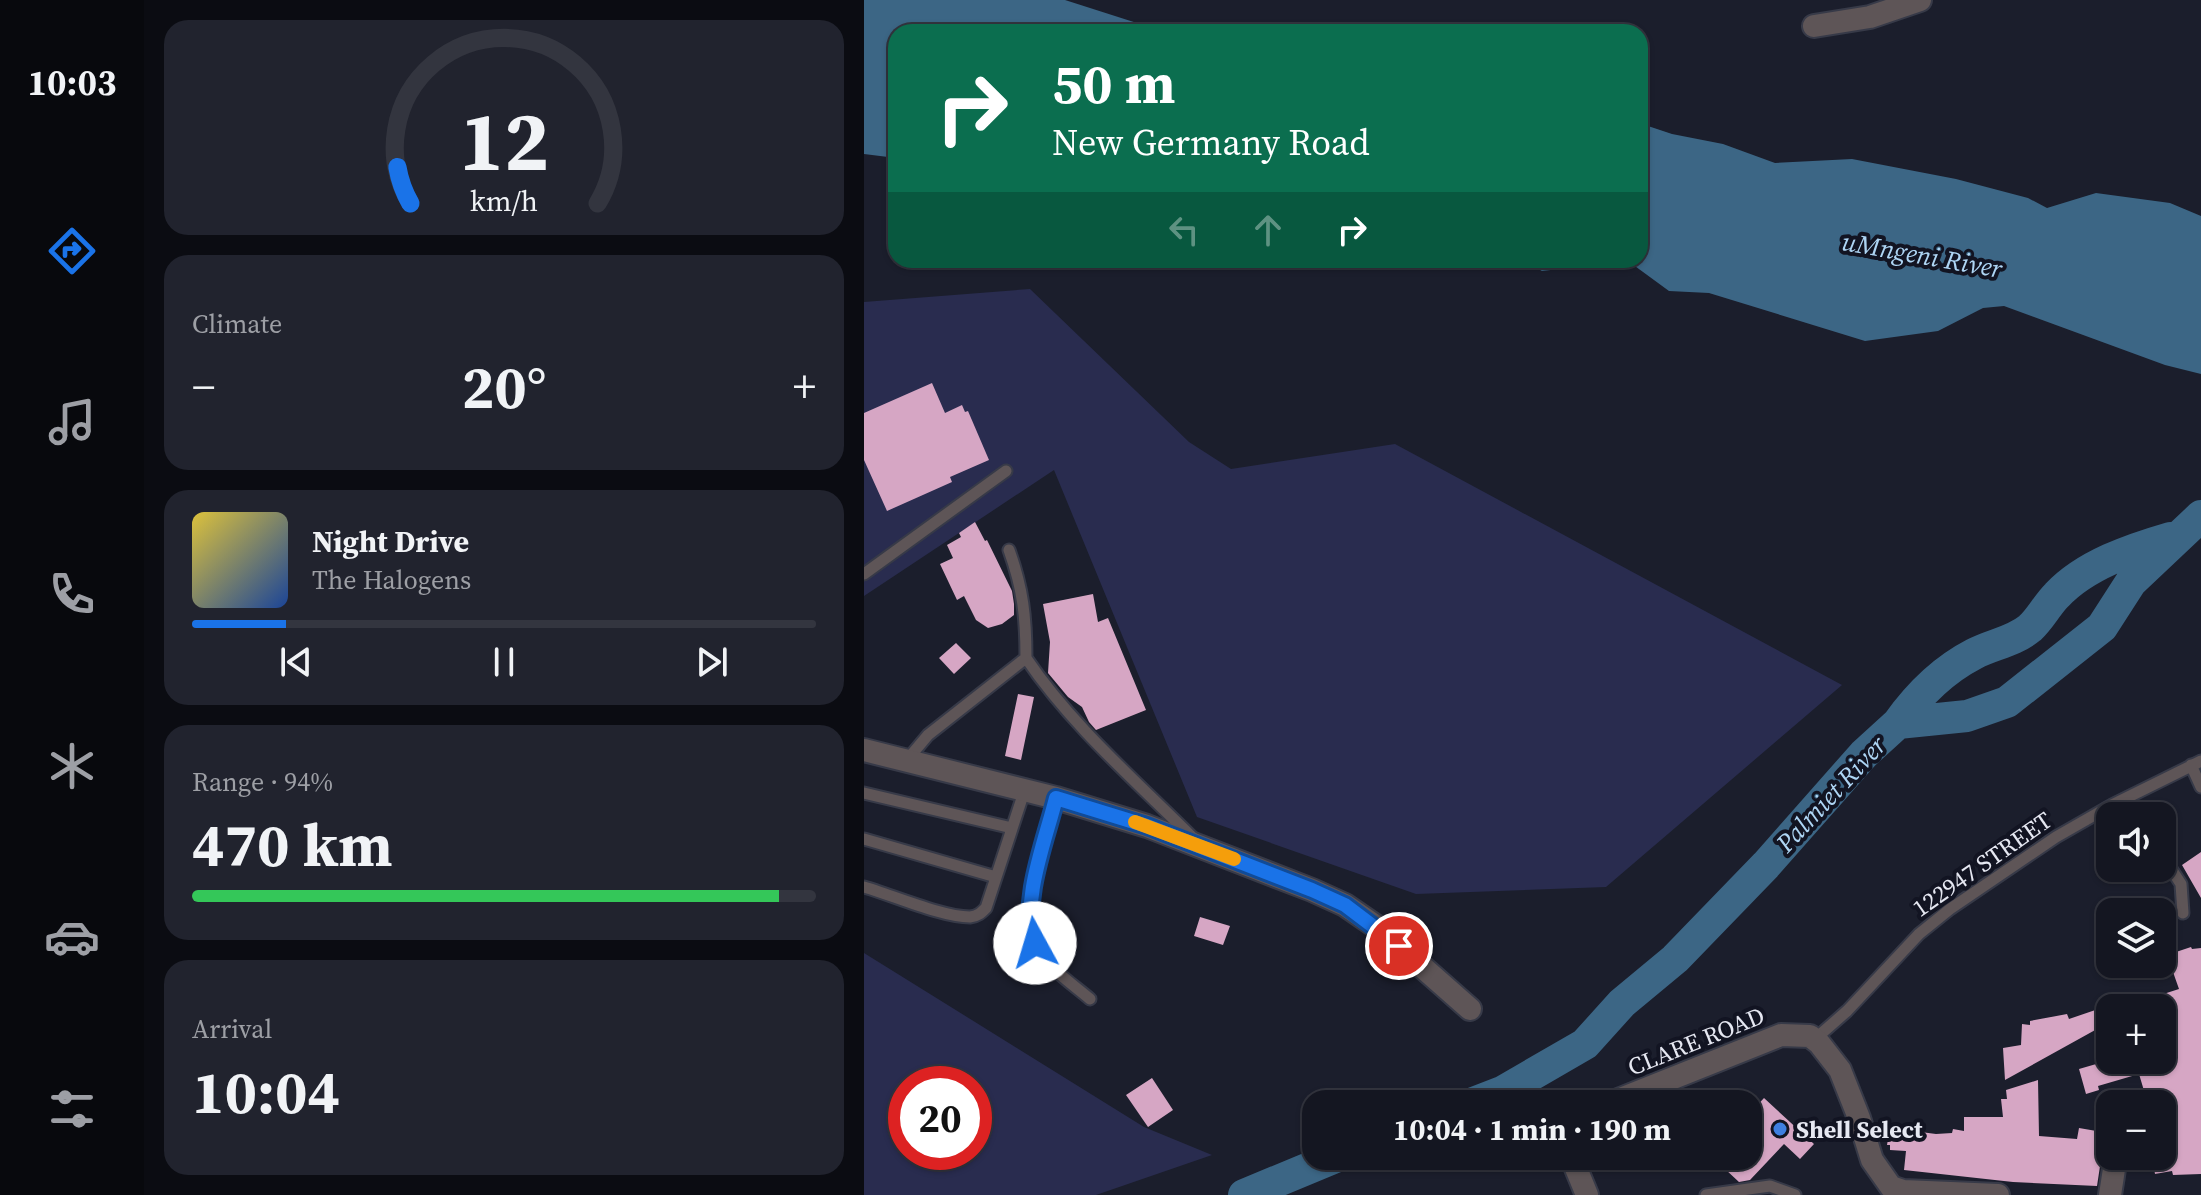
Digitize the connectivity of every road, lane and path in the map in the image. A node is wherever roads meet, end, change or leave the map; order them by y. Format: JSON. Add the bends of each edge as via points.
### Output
{"nodes":[{"id":1,"x":1920,"y":0,"type":"edge"},
{"id":2,"x":1814,"y":26,"type":"dead end"},
{"id":3,"x":1006,"y":471,"type":"dead end"},
{"id":4,"x":1009,"y":550,"type":"dead end"},
{"id":5,"x":864,"y":574,"type":"edge"},
{"id":6,"x":1026,"y":658,"type":"junction"},
{"id":7,"x":864,"y":750,"type":"edge"},
{"id":8,"x":907,"y":760,"type":"junction"},
{"id":9,"x":2196,"y":763,"type":"edge"},
{"id":10,"x":2201,"y":787,"type":"edge"},
{"id":11,"x":1025,"y":789,"type":"junction"},
{"id":12,"x":864,"y":793,"type":"edge"},
{"id":13,"x":1056,"y":798,"type":"junction"},
{"id":14,"x":2118,"y":802,"type":"edge"},
{"id":15,"x":2096,"y":814,"type":"edge"},
{"id":16,"x":1012,"y":828,"type":"junction"},
{"id":17,"x":864,"y":839,"type":"edge"},
{"id":18,"x":1202,"y":847,"type":"junction"},
{"id":19,"x":2176,"y":876,"type":"edge"},
{"id":20,"x":996,"y":877,"type":"junction"},
{"id":21,"x":864,"y":887,"type":"edge"},
{"id":22,"x":2183,"y":913,"type":"dead end"},
{"id":23,"x":1090,"y":999,"type":"dead end"},
{"id":24,"x":1470,"y":1009,"type":"dead end"},
{"id":25,"x":1815,"y":1039,"type":"junction"},
{"id":26,"x":1643,"y":1090,"type":"edge"},
{"id":27,"x":1577,"y":1170,"type":"edge"},
{"id":28,"x":2114,"y":1170,"type":"edge"},
{"id":29,"x":1587,"y":1195,"type":"edge"},
{"id":30,"x":1706,"y":1195,"type":"edge"},
{"id":31,"x":1795,"y":1195,"type":"edge"},
{"id":32,"x":1998,"y":1195,"type":"edge"},
{"id":33,"x":2110,"y":1195,"type":"edge"}],
"edges":[{"from":1,"to":2,"type":"street","via":[[1870,17]]},
{"from":3,"to":5,"type":"lane"},
{"from":4,"to":6,"type":"lane","via":[[1026,611]]},
{"from":6,"to":8,"type":"lane","via":[[928,735]]},
{"from":6,"to":18,"type":"lane","via":[[1069,714]]},
{"from":7,"to":8,"type":"street"},
{"from":8,"to":11,"type":"street"},
{"from":9,"to":10,"type":"lane"},
{"from":9,"to":14,"type":"lane","name":"122947 STREET"},
{"from":11,"to":13,"type":"street"},
{"from":11,"to":16,"type":"lane"},
{"from":12,"to":16,"type":"lane"},
{"from":13,"to":18,"type":"street"},
{"from":13,"to":23,"type":"lane","via":[[1030,910],[1030,932],[1045,959]]},
{"from":15,"to":25,"type":"lane","name":"122947 STREET","via":[[1950,909]]},
{"from":16,"to":20,"type":"lane"},
{"from":17,"to":20,"type":"lane"},
{"from":18,"to":24,"type":"street","via":[[1345,905]]},
{"from":19,"to":22,"type":"lane"},
{"from":20,"to":21,"type":"lane","via":[[986,908],[972,917]]},
{"from":25,"to":26,"type":"street","name":"CLARE ROAD","via":[[1781,1035]]},
{"from":25,"to":32,"type":"street","via":[[1840,1070],[1872,1160],[1891,1187]]},
{"from":27,"to":29,"type":"street"},
{"from":28,"to":33,"type":"street"},
{"from":30,"to":31,"type":"lane","via":[[1770,1186]]}]}
